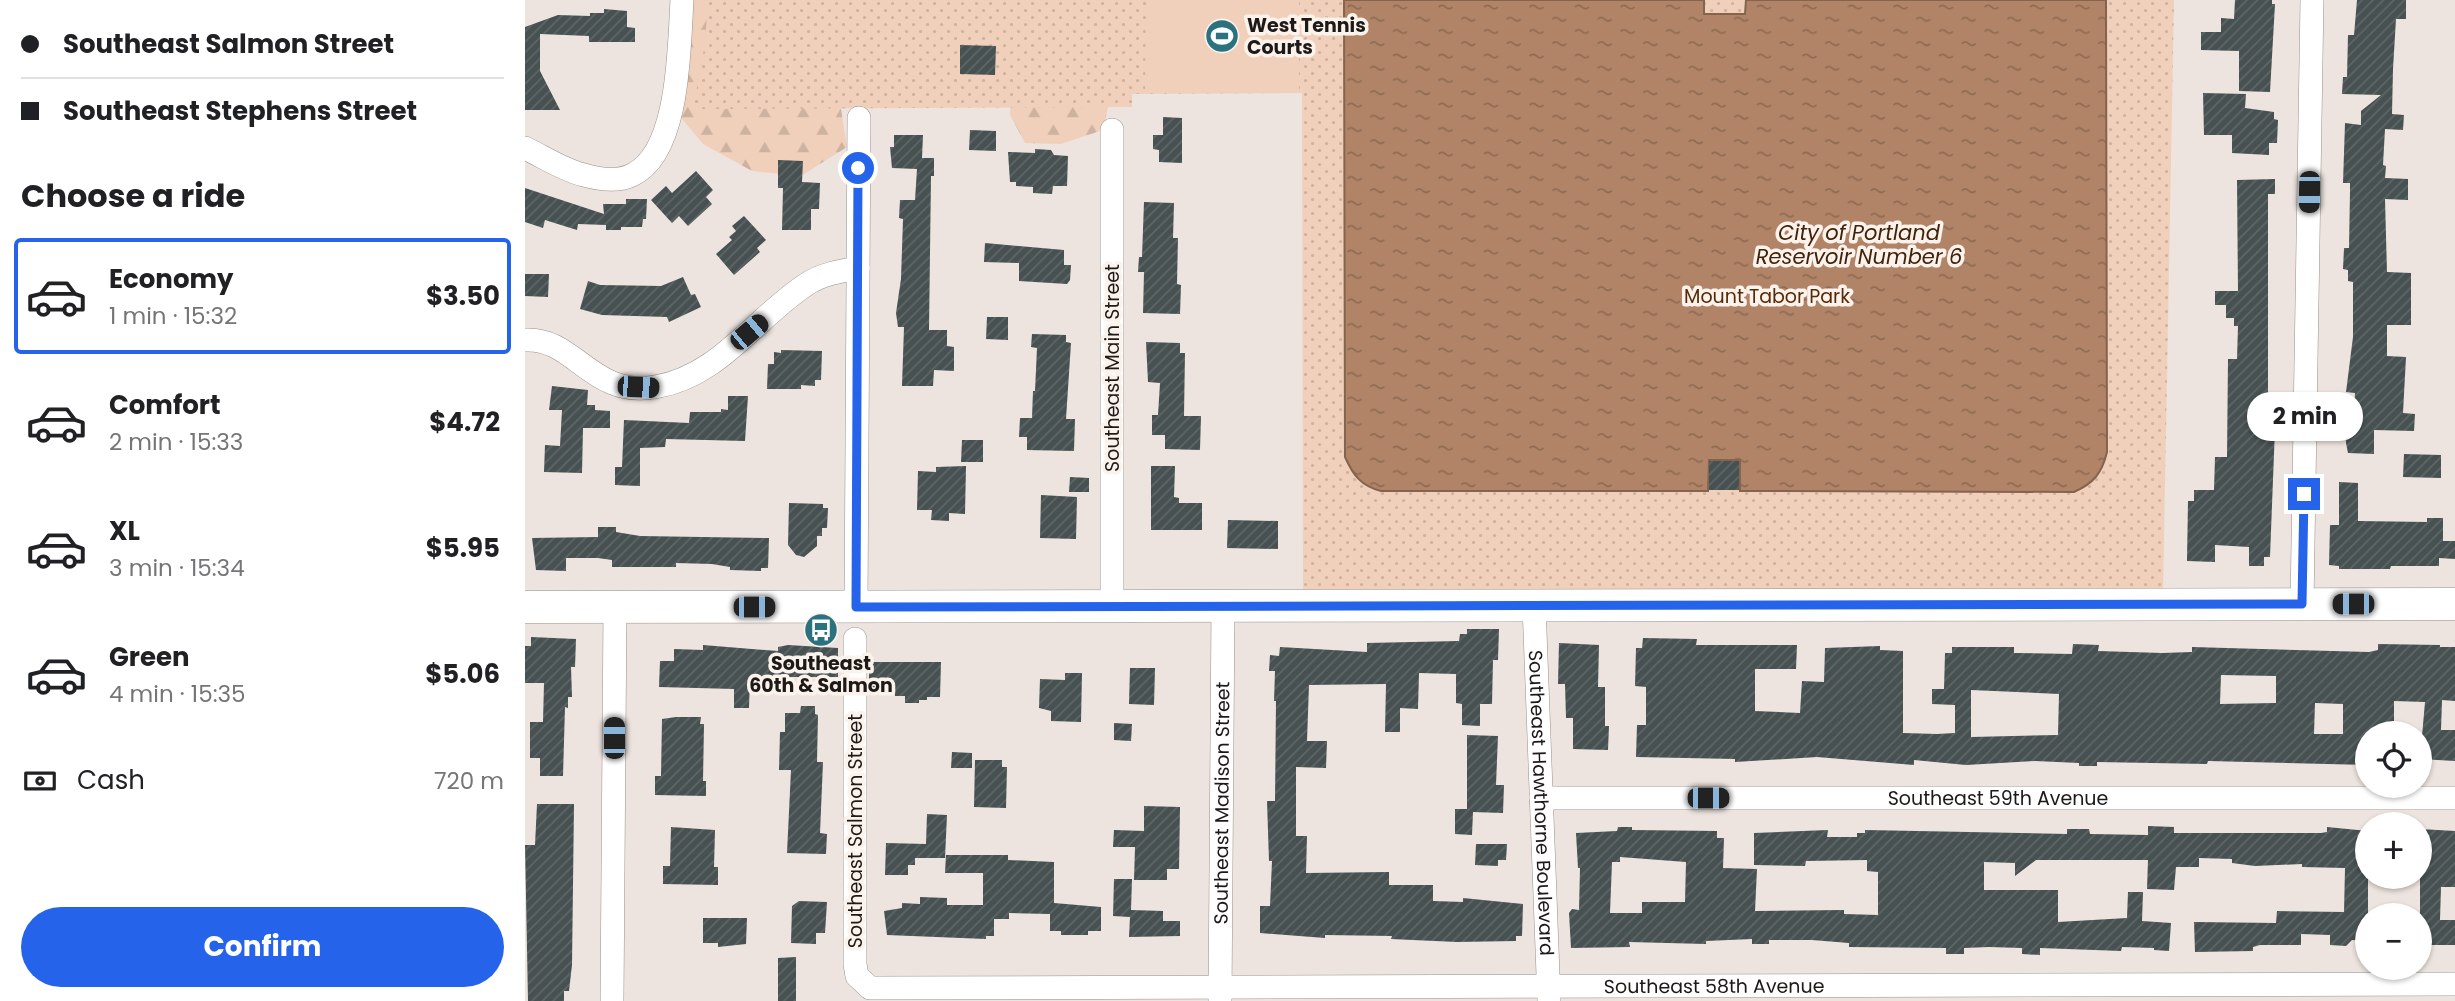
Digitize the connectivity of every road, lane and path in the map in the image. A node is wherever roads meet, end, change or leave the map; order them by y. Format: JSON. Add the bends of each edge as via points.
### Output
{"nodes":[{"id":1,"x":682,"y":0,"type":"edge"},
{"id":2,"x":2312,"y":0,"type":"edge"},
{"id":3,"x":859,"y":118,"type":"dead end"},
{"id":4,"x":1112,"y":130,"type":"dead end"},
{"id":5,"x":525,"y":148,"type":"edge"},
{"id":6,"x":858,"y":268,"type":"junction"},
{"id":7,"x":525,"y":340,"type":"edge"},
{"id":8,"x":2302,"y":604,"type":"junction"},
{"id":9,"x":2455,"y":604,"type":"edge"},
{"id":10,"x":1534,"y":605,"type":"junction"},
{"id":11,"x":1112,"y":606,"type":"junction"},
{"id":12,"x":1223,"y":606,"type":"junction"},
{"id":13,"x":525,"y":607,"type":"edge"},
{"id":14,"x":615,"y":607,"type":"junction"},
{"id":15,"x":856,"y":607,"type":"junction"},
{"id":16,"x":855,"y":639,"type":"dead end"},
{"id":17,"x":1541,"y":798,"type":"junction"},
{"id":18,"x":2455,"y":798,"type":"edge"},
{"id":19,"x":2455,"y":984,"type":"edge"},
{"id":20,"x":1548,"y":993,"type":"edge"},
{"id":21,"x":1220,"y":994,"type":"edge"},
{"id":22,"x":887,"y":995,"type":"edge"},
{"id":23,"x":612,"y":1001,"type":"edge"}],
"edges":[{"from":1,"to":5,"type":"street","via":[[670,117],[646,166],[629,177],[585,175]]},
{"from":2,"to":8,"type":"street"},
{"from":3,"to":6,"type":"street"},
{"from":4,"to":11,"type":"street","name":"Southeast Main Street"},
{"from":6,"to":7,"type":"street","via":[[808,283],[710,364],[682,381],[652,388],[607,382],[547,341]]},
{"from":6,"to":15,"type":"street"},
{"from":8,"to":9,"type":"main road"},
{"from":8,"to":10,"type":"main road"},
{"from":10,"to":12,"type":"main road"},
{"from":10,"to":17,"type":"street","name":"Southeast Hawthorne Boulevard"},
{"from":11,"to":12,"type":"main road"},
{"from":11,"to":15,"type":"main road"},
{"from":12,"to":21,"type":"street","name":"Southeast Madison Street"},
{"from":13,"to":14,"type":"main road"},
{"from":14,"to":15,"type":"main road"},
{"from":14,"to":23,"type":"street"},
{"from":16,"to":22,"type":"street","name":"Southeast Salmon Street","via":[[856,971],[870,988]]},
{"from":17,"to":18,"type":"street","name":"Southeast 59th Avenue"},
{"from":17,"to":20,"type":"street","name":"Southeast Hawthorne Boulevard"},
{"from":19,"to":20,"type":"street","name":"Southeast 58th Avenue"},
{"from":20,"to":21,"type":"street","name":"Southeast 58th Avenue"},
{"from":21,"to":22,"type":"street","name":"Southeast 58th Avenue"}]}
